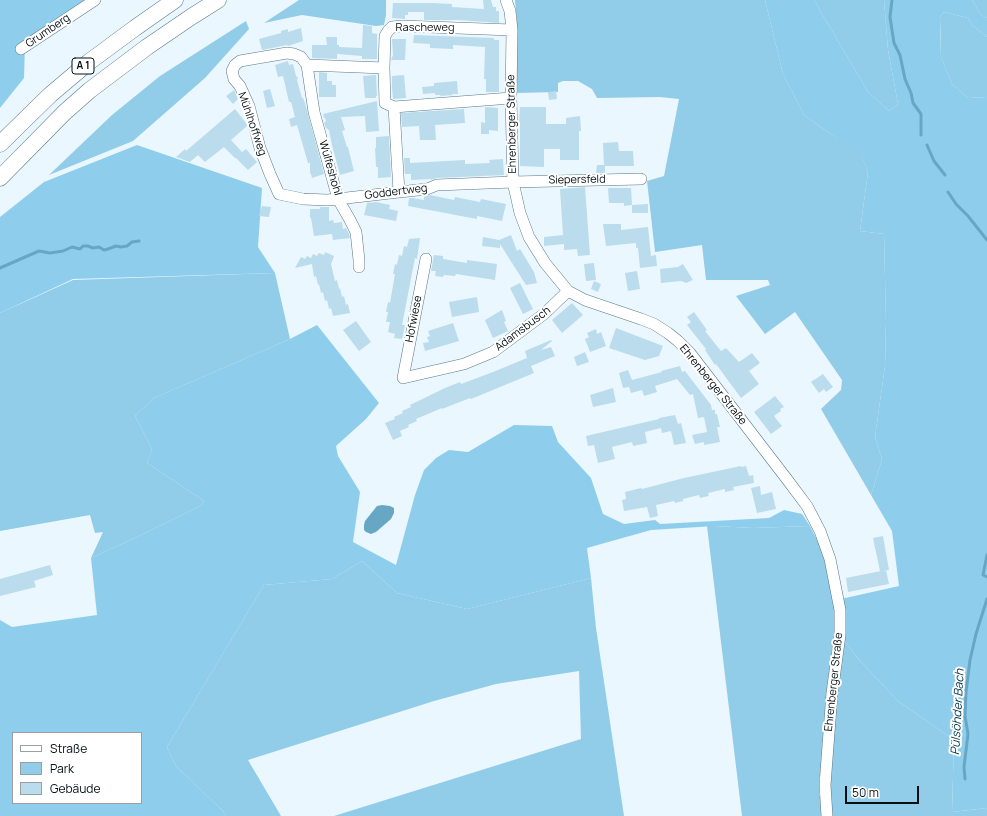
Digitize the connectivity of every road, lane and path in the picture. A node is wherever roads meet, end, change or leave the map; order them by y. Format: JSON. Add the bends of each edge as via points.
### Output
{"nodes":[{"id":1,"x":95,"y":0,"type":"edge"},
{"id":2,"x":176,"y":0,"type":"edge"},
{"id":3,"x":218,"y":0,"type":"edge"},
{"id":4,"x":506,"y":0,"type":"edge"},
{"id":5,"x":512,"y":30,"type":"junction"},
{"id":6,"x":21,"y":49,"type":"dead end"},
{"id":7,"x":307,"y":65,"type":"junction"},
{"id":8,"x":384,"y":68,"type":"junction"},
{"id":9,"x":511,"y":98,"type":"junction"},
{"id":10,"x":394,"y":107,"type":"junction"},
{"id":11,"x":0,"y":144,"type":"edge"},
{"id":12,"x":0,"y":178,"type":"edge"},
{"id":13,"x":640,"y":179,"type":"dead end"},
{"id":14,"x":513,"y":182,"type":"junction"},
{"id":15,"x":399,"y":192,"type":"junction"},
{"id":16,"x":278,"y":194,"type":"joint"},
{"id":17,"x":338,"y":199,"type":"junction"},
{"id":18,"x":426,"y":259,"type":"dead end"},
{"id":19,"x":358,"y":267,"type":"dead end"},
{"id":20,"x":568,"y":291,"type":"junction"},
{"id":21,"x":403,"y":378,"type":"joint"},
{"id":22,"x":826,"y":811,"type":"edge"}],
"edges":[{"from":1,"to":6,"type":"street","name":"Grumberg"},
{"from":2,"to":11,"type":"highway","number":"A 1","via":[[89,62],[50,95]]},
{"from":3,"to":12,"type":"highway","number":"A 1","via":[[147,47],[90,90]]},
{"from":4,"to":5,"type":"street","name":"Ehrenberger Straße"},
{"from":5,"to":8,"type":"street","name":"Rascheweg","via":[[392,27],[385,36]]},
{"from":5,"to":9,"type":"street","name":"Ehrenberger Straße"},
{"from":7,"to":8,"type":"street"},
{"from":7,"to":16,"type":"street","name":"Mühlhoffweg","via":[[301,57],[287,53],[240,61],[232,71],[249,106],[260,148]]},
{"from":7,"to":17,"type":"street","name":"Wulfeshohl","via":[[314,112]]},
{"from":8,"to":10,"type":"street","name":"Rascheweg","via":[[384,103]]},
{"from":9,"to":10,"type":"street"},
{"from":9,"to":14,"type":"street","name":"Ehrenberger Straße"},
{"from":10,"to":15,"type":"street"},
{"from":13,"to":14,"type":"street","name":"Siepersfeld"},
{"from":14,"to":15,"type":"street","name":"Goddertweg","via":[[437,185],[427,189]]},
{"from":14,"to":20,"type":"street","name":"Ehrenberger Straße","via":[[529,237],[545,263]]},
{"from":15,"to":17,"type":"street","name":"Goddertweg"},
{"from":16,"to":17,"type":"street","name":"Goddertweg","via":[[304,199]]},
{"from":17,"to":19,"type":"street","name":"Wulfeshohl","via":[[356,232]]},
{"from":18,"to":21,"type":"street","name":"Hofwiese"},
{"from":20,"to":21,"type":"street","name":"Adamsbusch","via":[[544,314],[493,352],[464,364]]},
{"from":20,"to":22,"type":"street","name":"Ehrenberger Straße","via":[[585,300],[654,324],[678,341],[690,353],[807,506],[820,531],[830,560],[840,610],[840,636],[832,693],[826,778]]}]}
